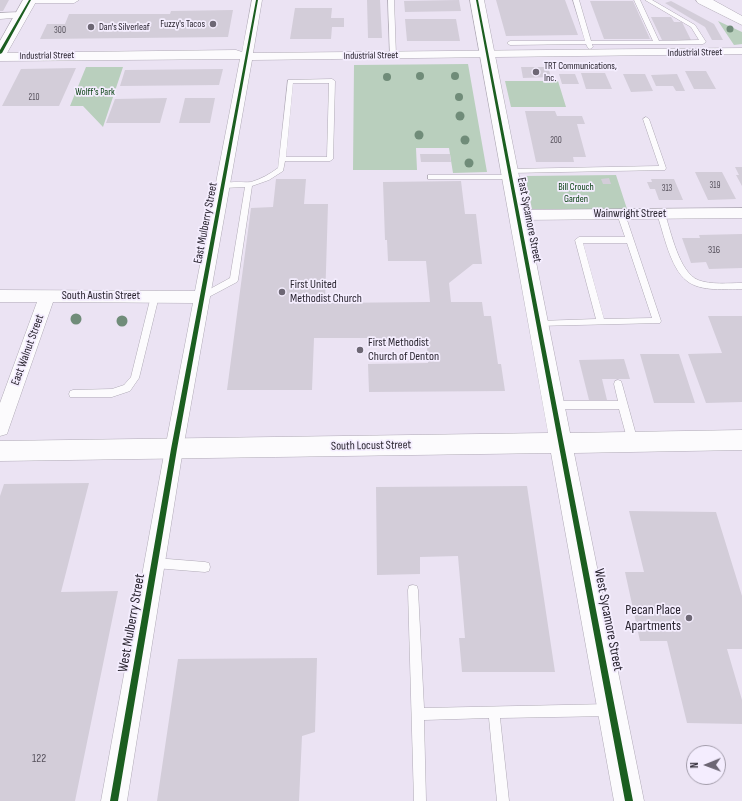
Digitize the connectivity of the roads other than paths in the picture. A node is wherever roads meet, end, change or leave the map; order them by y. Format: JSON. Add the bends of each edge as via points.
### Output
{"nodes":[{"id":1,"x":30,"y":0,"type":"edge"},
{"id":2,"x":74,"y":0,"type":"edge"},
{"id":3,"x":257,"y":0,"type":"edge"},
{"id":4,"x":391,"y":0,"type":"edge"},
{"id":5,"x":478,"y":0,"type":"edge"},
{"id":6,"x":576,"y":0,"type":"edge"},
{"id":7,"x":637,"y":0,"type":"edge"},
{"id":8,"x":648,"y":0,"type":"edge"},
{"id":9,"x":703,"y":0,"type":"edge"},
{"id":10,"x":22,"y":15,"type":"junction"},
{"id":11,"x":0,"y":16,"type":"edge"},
{"id":12,"x":742,"y":21,"type":"edge"},
{"id":13,"x":510,"y":43,"type":"dead end"},
{"id":14,"x":657,"y":43,"type":"junction"},
{"id":15,"x":590,"y":48,"type":"junction"},
{"id":16,"x":742,"y":51,"type":"edge"},
{"id":17,"x":0,"y":53,"type":"edge"},
{"id":18,"x":488,"y":55,"type":"junction"},
{"id":19,"x":393,"y":56,"type":"junction"},
{"id":20,"x":0,"y":57,"type":"edge"},
{"id":21,"x":247,"y":57,"type":"junction"},
{"id":22,"x":646,"y":119,"type":"dead end"},
{"id":23,"x":282,"y":160,"type":"junction"},
{"id":24,"x":511,"y":174,"type":"junction"},
{"id":25,"x":430,"y":177,"type":"dead end"},
{"id":26,"x":249,"y":185,"type":"junction"},
{"id":27,"x":223,"y":186,"type":"junction"},
{"id":28,"x":621,"y":214,"type":"junction"},
{"id":29,"x":661,"y":214,"type":"junction"},
{"id":30,"x":742,"y":214,"type":"edge"},
{"id":31,"x":518,"y":215,"type":"junction"},
{"id":32,"x":629,"y":240,"type":"junction"},
{"id":33,"x":742,"y":286,"type":"edge"},
{"id":34,"x":0,"y":296,"type":"edge"},
{"id":35,"x":47,"y":296,"type":"junction"},
{"id":36,"x":155,"y":296,"type":"junction"},
{"id":37,"x":202,"y":297,"type":"junction"},
{"id":38,"x":601,"y":322,"type":"junction"},
{"id":39,"x":539,"y":324,"type":"junction"},
{"id":40,"x":618,"y":384,"type":"dead end"},
{"id":41,"x":73,"y":394,"type":"dead end"},
{"id":42,"x":554,"y":405,"type":"junction"},
{"id":43,"x":623,"y":405,"type":"junction"},
{"id":44,"x":0,"y":428,"type":"edge"},
{"id":45,"x":742,"y":440,"type":"edge"},
{"id":46,"x":632,"y":442,"type":"junction"},
{"id":47,"x":562,"y":443,"type":"junction"},
{"id":48,"x":174,"y":449,"type":"junction"},
{"id":49,"x":0,"y":451,"type":"edge"},
{"id":50,"x":155,"y":563,"type":"junction"},
{"id":51,"x":205,"y":567,"type":"dead end"},
{"id":52,"x":413,"y":590,"type":"dead end"},
{"id":53,"x":612,"y":710,"type":"junction"},
{"id":54,"x":494,"y":713,"type":"junction"},
{"id":55,"x":418,"y":714,"type":"junction"},
{"id":56,"x":114,"y":801,"type":"edge"},
{"id":57,"x":420,"y":801,"type":"edge"},
{"id":58,"x":502,"y":801,"type":"edge"},
{"id":59,"x":630,"y":801,"type":"edge"}],
"edges":[{"from":1,"to":2,"type":"street"},
{"from":1,"to":10,"type":"street"},
{"from":3,"to":21,"type":"street","name":"East Mulberry Street"},
{"from":4,"to":19,"type":"lane"},
{"from":5,"to":18,"type":"street","name":"East Sycamore Street"},
{"from":6,"to":15,"type":"lane"},
{"from":7,"to":14,"type":"lane"},
{"from":8,"to":14,"type":"lane","via":[[693,26],[702,42]]},
{"from":9,"to":12,"type":"street"},
{"from":10,"to":11,"type":"street"},
{"from":10,"to":17,"type":"street"},
{"from":13,"to":15,"type":"lane"},
{"from":14,"to":15,"type":"lane"},
{"from":15,"to":16,"type":"street","name":"Industrial Street"},
{"from":15,"to":18,"type":"street","name":"Industrial Street"},
{"from":18,"to":19,"type":"street","name":"Industrial Street"},
{"from":18,"to":24,"type":"street","name":"East Sycamore Street"},
{"from":19,"to":21,"type":"street","name":"Industrial Street"},
{"from":20,"to":21,"type":"street","name":"Industrial Street","via":[[236,54]]},
{"from":21,"to":27,"type":"street","name":"East Mulberry Street"},
{"from":22,"to":24,"type":"lane","via":[[663,168]]},
{"from":23,"to":23,"type":"lane","via":[[290,81],[332,81],[330,159]]},
{"from":23,"to":26,"type":"lane","via":[[281,169],[266,180]]},
{"from":24,"to":25,"type":"lane"},
{"from":24,"to":31,"type":"street","name":"East Sycamore Street"},
{"from":26,"to":27,"type":"lane"},
{"from":26,"to":37,"type":"lane","via":[[234,280]]},
{"from":27,"to":37,"type":"street","name":"East Mulberry Street"},
{"from":28,"to":29,"type":"street","name":"Wainwright Street"},
{"from":28,"to":31,"type":"street","name":"Wainwright Street"},
{"from":28,"to":32,"type":"lane"},
{"from":29,"to":30,"type":"street","name":"Wainwright Street"},
{"from":29,"to":33,"type":"lane","via":[[678,263],[690,280],[712,286]]},
{"from":31,"to":39,"type":"street","name":"East Sycamore Street"},
{"from":32,"to":38,"type":"lane","via":[[579,240]]},
{"from":32,"to":38,"type":"lane","via":[[657,321]]},
{"from":34,"to":35,"type":"street","name":"South Austin Street"},
{"from":35,"to":36,"type":"street","name":"South Austin Street"},
{"from":35,"to":44,"type":"street","name":"East Walnut Street"},
{"from":36,"to":37,"type":"street","name":"South Austin Street"},
{"from":36,"to":41,"type":"lane","via":[[135,378],[127,388],[112,393]]},
{"from":37,"to":48,"type":"street","name":"East Mulberry Street"},
{"from":38,"to":39,"type":"lane"},
{"from":39,"to":42,"type":"street","name":"East Sycamore Street"},
{"from":40,"to":43,"type":"lane"},
{"from":42,"to":43,"type":"lane"},
{"from":42,"to":47,"type":"street","name":"East Sycamore Street"},
{"from":43,"to":46,"type":"lane"},
{"from":45,"to":46,"type":"street","name":"South Locust Street"},
{"from":46,"to":47,"type":"street","name":"South Locust Street"},
{"from":47,"to":48,"type":"street","name":"South Locust Street"},
{"from":47,"to":53,"type":"street","name":"West Sycamore Street"},
{"from":48,"to":49,"type":"street","name":"South Locust Street"},
{"from":48,"to":50,"type":"street","name":"West Mulberry Street"},
{"from":50,"to":51,"type":"lane"},
{"from":50,"to":56,"type":"street","name":"West Mulberry Street"},
{"from":52,"to":55,"type":"lane"},
{"from":53,"to":54,"type":"lane"},
{"from":53,"to":59,"type":"street","name":"West Sycamore Street"},
{"from":54,"to":55,"type":"lane"},
{"from":54,"to":58,"type":"lane"},
{"from":55,"to":57,"type":"lane"}]}
